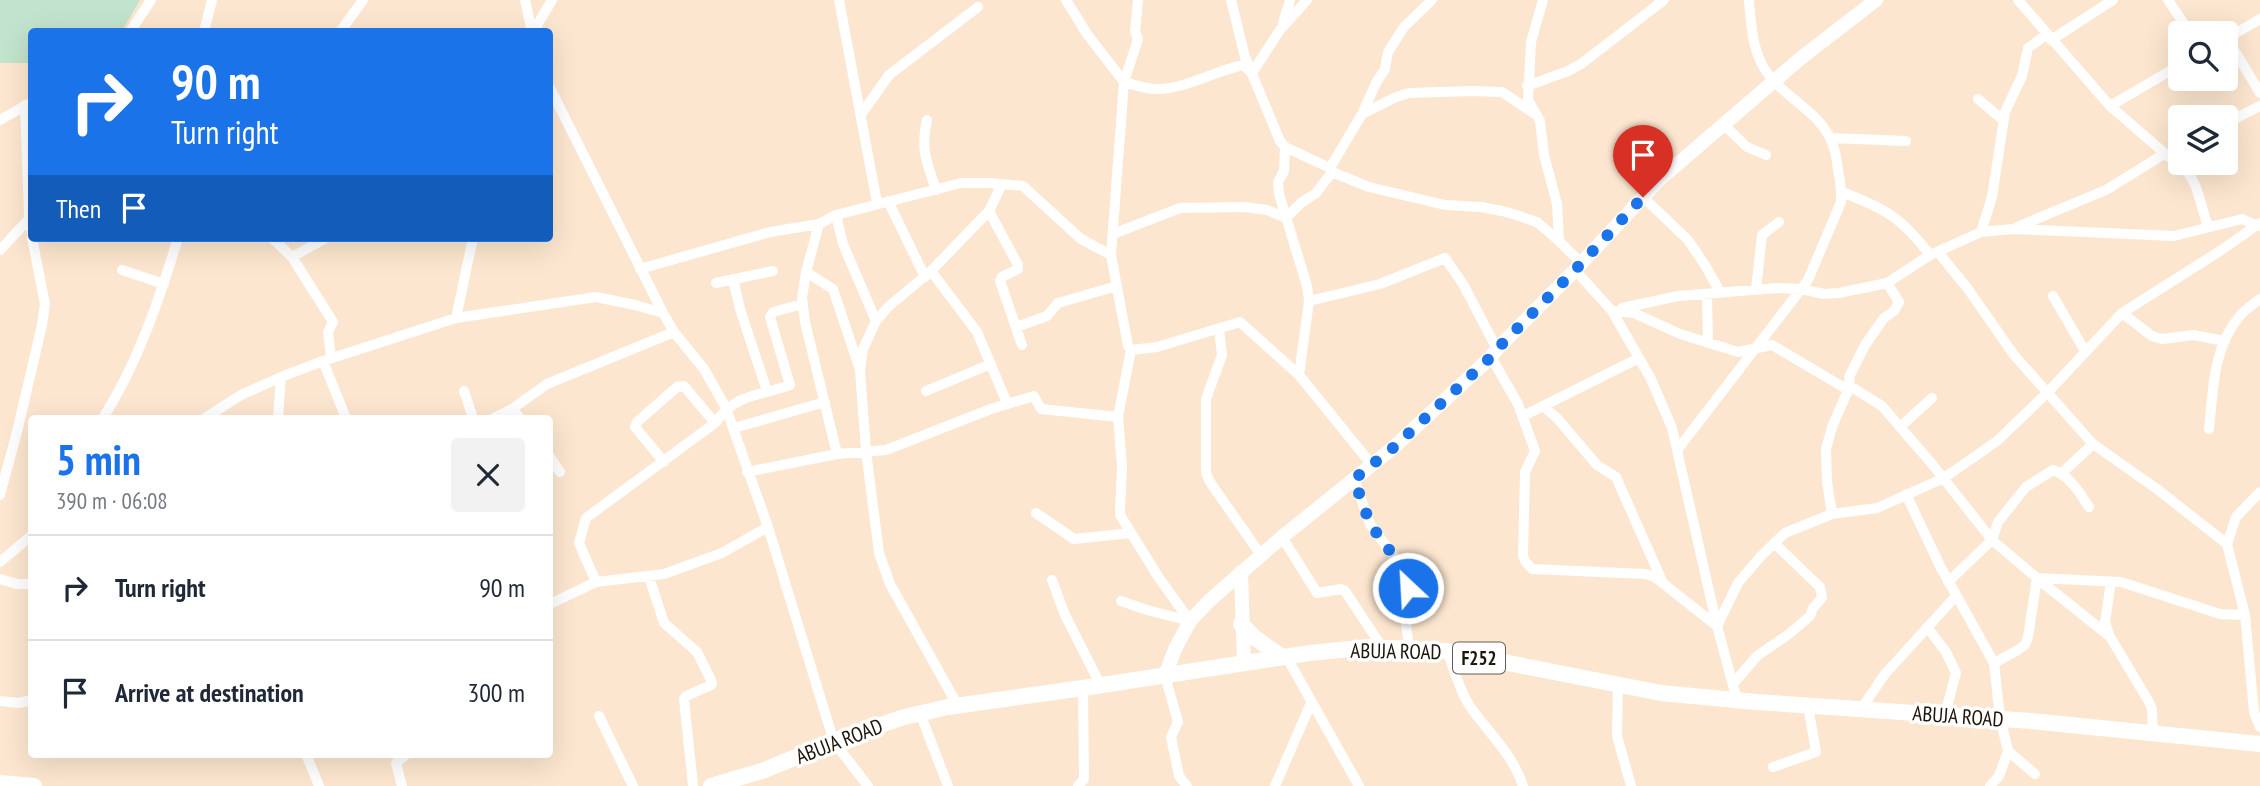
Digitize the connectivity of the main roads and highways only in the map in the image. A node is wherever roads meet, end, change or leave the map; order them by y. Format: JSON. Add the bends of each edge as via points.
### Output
{"nodes":[{"id":1,"x":1241,"y":625,"type":"road end"},
{"id":2,"x":1284,"y":657,"type":"junction"},
{"id":3,"x":2260,"y":744,"type":"edge"},
{"id":4,"x":5,"y":784,"type":"edge"},
{"id":5,"x":34,"y":786,"type":"edge"},
{"id":6,"x":711,"y":786,"type":"edge"}],
"edges":[{"from":1,"to":2,"type":"main road"},
{"from":2,"to":3,"type":"main road","name":"ABUJA ROAD","number":"F252","via":[[1382,647],[1447,651],[1661,693],[1735,692],[1808,706],[2000,718]]},
{"from":2,"to":6,"type":"main road","name":"ABUJA ROAD","number":"F252","via":[[920,713]]},
{"from":4,"to":5,"type":"main road"}]}
